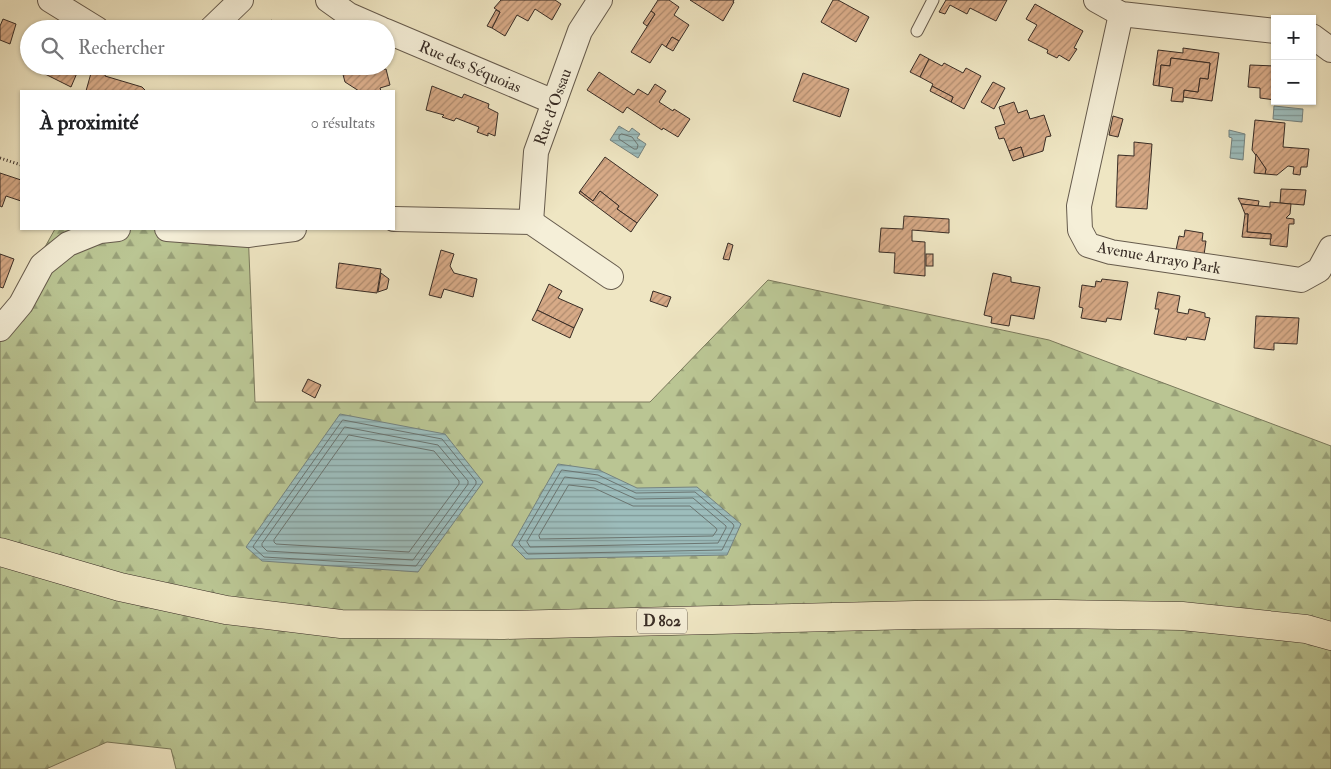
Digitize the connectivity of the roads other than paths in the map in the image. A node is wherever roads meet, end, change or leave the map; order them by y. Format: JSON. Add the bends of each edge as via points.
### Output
{"nodes":[{"id":1,"x":50,"y":0,"type":"edge"},
{"id":2,"x":241,"y":0,"type":"edge"},
{"id":3,"x":328,"y":0,"type":"edge"},
{"id":4,"x":600,"y":0,"type":"edge"},
{"id":5,"x":933,"y":0,"type":"edge"},
{"id":6,"x":1096,"y":0,"type":"edge"},
{"id":7,"x":1121,"y":14,"type":"junction"},
{"id":8,"x":82,"y":20,"type":"edge"},
{"id":9,"x":221,"y":20,"type":"edge"},
{"id":10,"x":360,"y":20,"type":"edge"},
{"id":11,"x":917,"y":31,"type":"dead end"},
{"id":12,"x":1271,"y":32,"type":"edge"},
{"id":13,"x":395,"y":35,"type":"edge"},
{"id":14,"x":1316,"y":39,"type":"edge"},
{"id":15,"x":1331,"y":50,"type":"edge"},
{"id":16,"x":554,"y":102,"type":"junction"},
{"id":17,"x":395,"y":219,"type":"edge"},
{"id":18,"x":531,"y":222,"type":"junction"},
{"id":19,"x":109,"y":230,"type":"edge"},
{"id":20,"x":180,"y":230,"type":"edge"},
{"id":21,"x":286,"y":230,"type":"edge"},
{"id":22,"x":1331,"y":248,"type":"edge"},
{"id":23,"x":611,"y":277,"type":"dead end"},
{"id":24,"x":0,"y":329,"type":"edge"},
{"id":25,"x":0,"y":552,"type":"edge"},
{"id":26,"x":1331,"y":636,"type":"edge"}],
"edges":[{"from":1,"to":8,"type":"street"},
{"from":2,"to":9,"type":"street"},
{"from":3,"to":10,"type":"street"},
{"from":4,"to":16,"type":"street","name":"Rue d'Ossau","via":[[580,31]]},
{"from":5,"to":11,"type":"lane"},
{"from":6,"to":7,"type":"street"},
{"from":7,"to":12,"type":"street"},
{"from":7,"to":22,"type":"street","name":"Avenue Arrayo Park","via":[[1078,206],[1080,230],[1088,245],[1111,252],[1301,280],[1319,270]]},
{"from":13,"to":16,"type":"street","name":"Rue des Séquoias"},
{"from":14,"to":15,"type":"street"},
{"from":16,"to":18,"type":"street","name":"Rue d'Ossau","via":[[536,152]]},
{"from":17,"to":18,"type":"street"},
{"from":18,"to":23,"type":"street"},
{"from":19,"to":24,"type":"street","via":[[68,244],[42,266],[21,304]]},
{"from":20,"to":21,"type":"street","via":[[248,235]]},
{"from":25,"to":26,"type":"main road","number":"D 802","via":[[120,587],[226,610],[341,624],[504,625],[1056,614],[1182,616],[1306,629]]}]}
